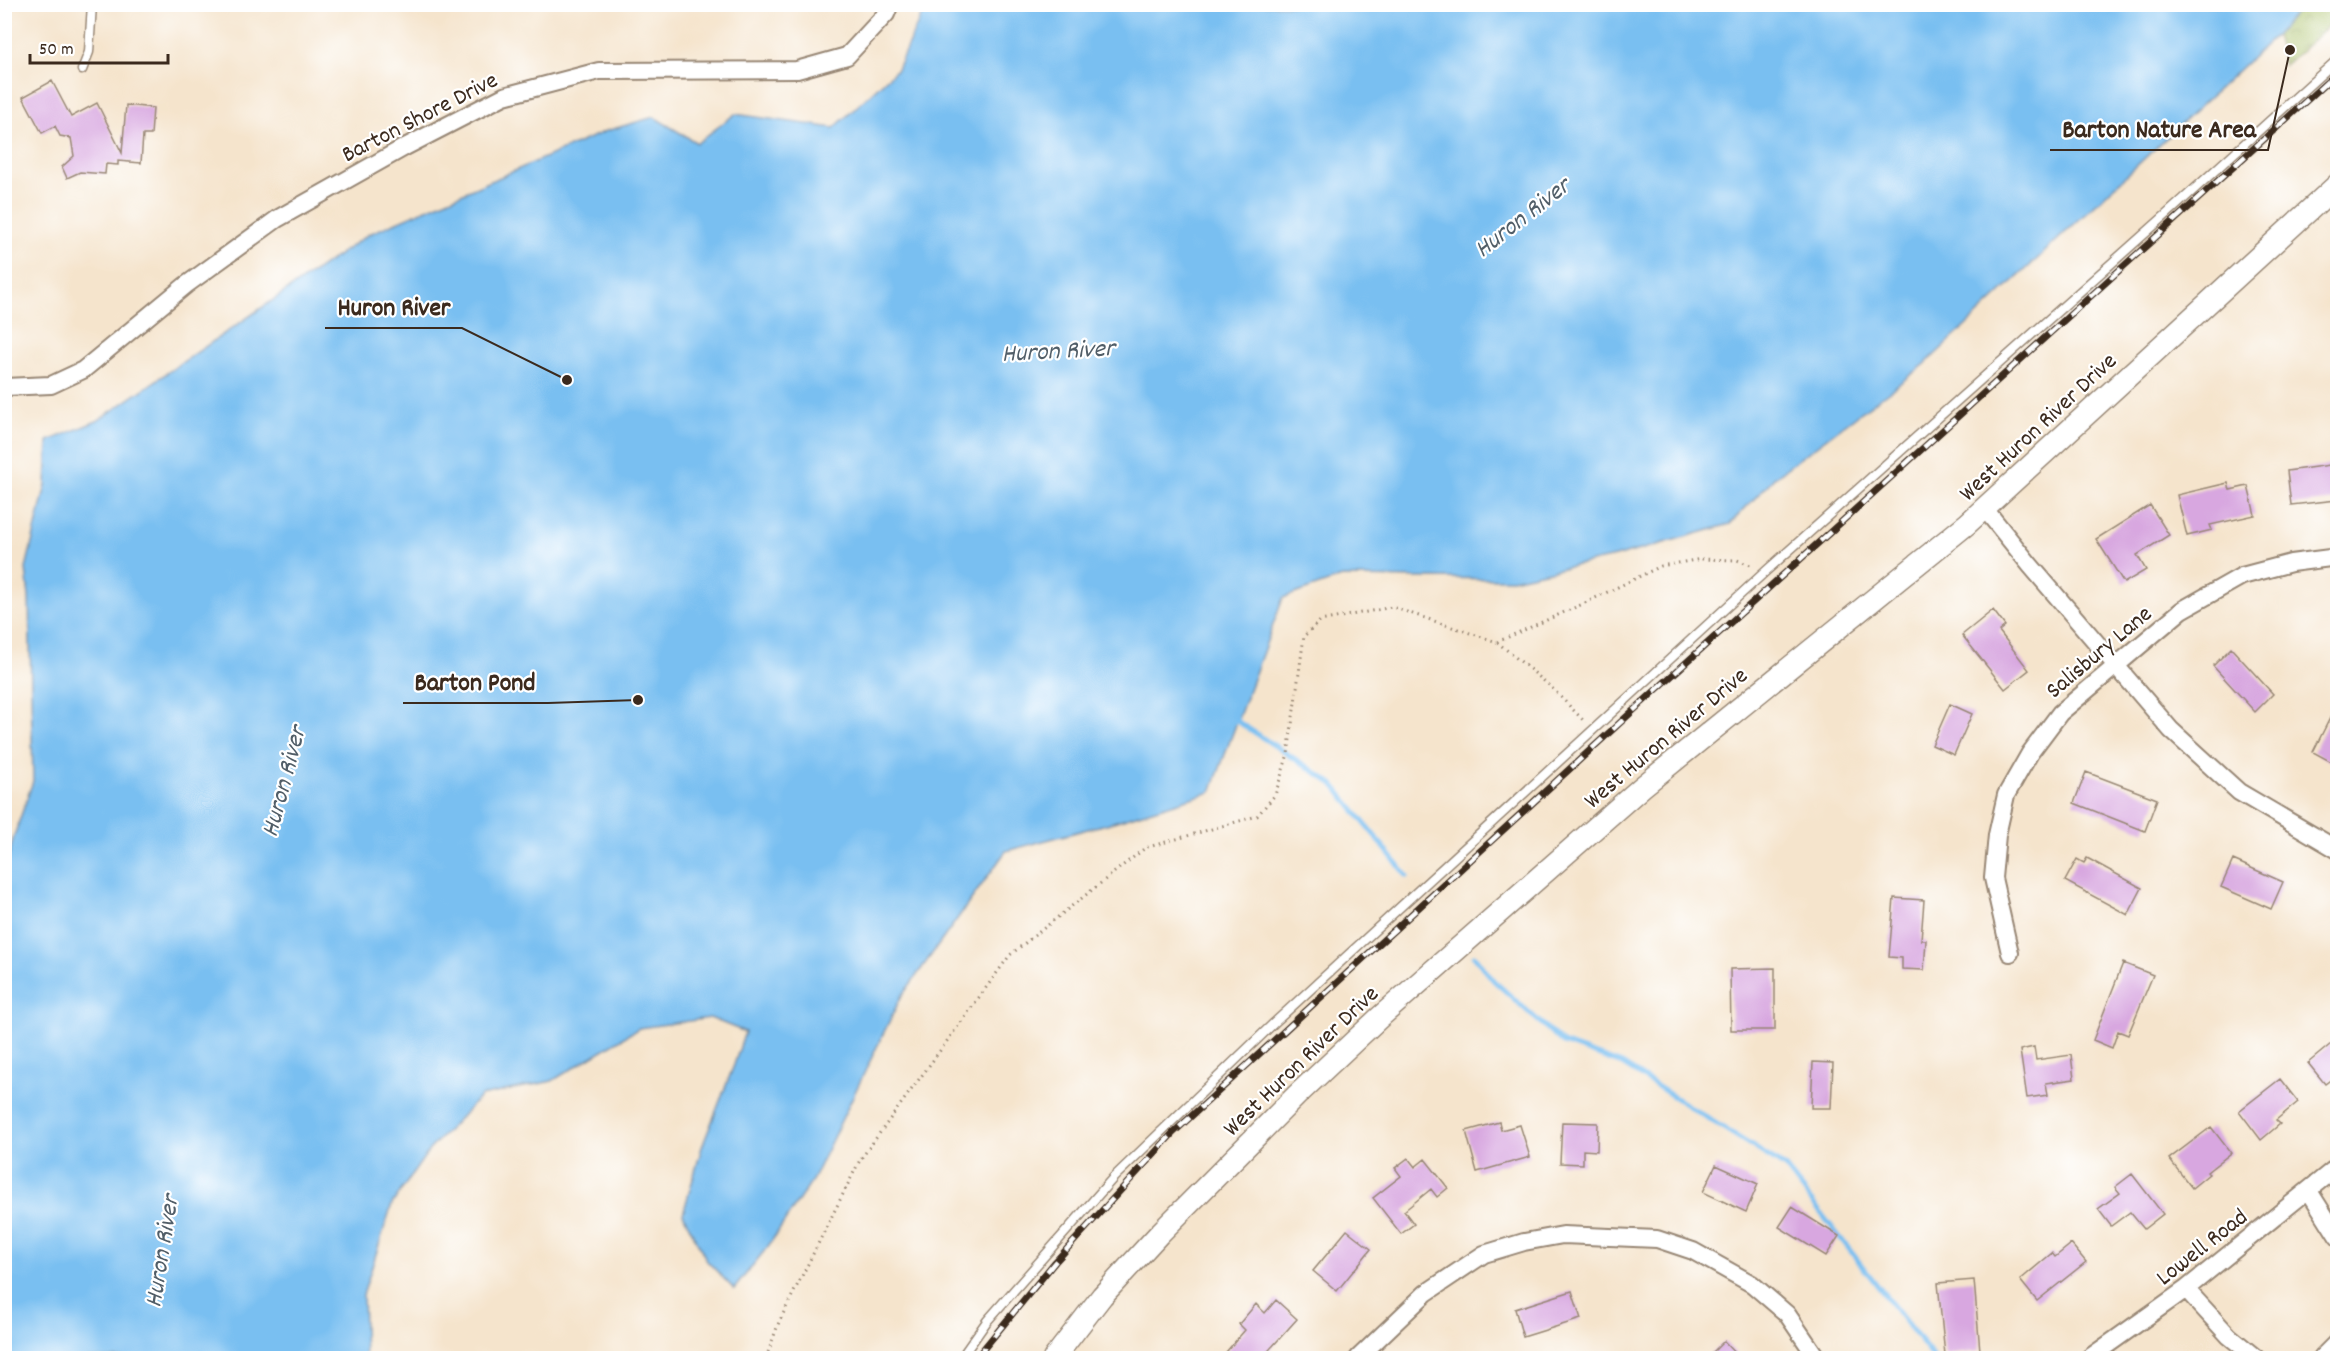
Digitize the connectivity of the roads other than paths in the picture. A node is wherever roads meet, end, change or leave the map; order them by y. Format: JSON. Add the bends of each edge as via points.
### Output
{"nodes":[{"id":1,"x":92,"y":4,"type":"edge"},
{"id":2,"x":890,"y":4,"type":"edge"},
{"id":3,"x":2337,"y":59,"type":"edge"},
{"id":4,"x":82,"y":70,"type":"dead end"},
{"id":5,"x":2337,"y":184,"type":"edge"},
{"id":6,"x":4,"y":387,"type":"edge"},
{"id":7,"x":1985,"y":508,"type":"junction"},
{"id":8,"x":2337,"y":557,"type":"edge"},
{"id":9,"x":2117,"y":666,"type":"junction"},
{"id":10,"x":2337,"y":850,"type":"edge"},
{"id":11,"x":2010,"y":953,"type":"dead end"},
{"id":12,"x":2337,"y":1166,"type":"edge"},
{"id":13,"x":2309,"y":1191,"type":"junction"},
{"id":14,"x":2337,"y":1237,"type":"edge"},
{"id":15,"x":2186,"y":1289,"type":"junction"},
{"id":16,"x":2337,"y":1341,"type":"edge"},
{"id":17,"x":961,"y":1359,"type":"edge"},
{"id":18,"x":1054,"y":1359,"type":"edge"},
{"id":19,"x":1358,"y":1359,"type":"edge"},
{"id":20,"x":1817,"y":1359,"type":"edge"},
{"id":21,"x":2089,"y":1359,"type":"edge"},
{"id":22,"x":2256,"y":1359,"type":"edge"},
{"id":23,"x":2321,"y":1359,"type":"edge"}],
"edges":[{"from":1,"to":4,"type":"lane","via":[[89,52]]},
{"from":2,"to":6,"type":"street","name":"Barton Shore Drive","via":[[886,14],[847,56],[797,70],[599,71],[504,96],[277,219],[186,285],[83,370],[51,385]]},
{"from":3,"to":17,"type":"lane","via":[[1766,571],[1274,1023],[1114,1177],[987,1321]]},
{"from":5,"to":7,"type":"street","name":"West Huron River Drive"},
{"from":7,"to":9,"type":"street"},
{"from":7,"to":18,"type":"street","name":"West Huron River Drive","via":[[1642,787],[1379,1018],[1160,1233],[1102,1296]]},
{"from":8,"to":9,"type":"street","name":"Salisbury Lane","via":[[2291,562],[2242,576],[2182,610]]},
{"from":9,"to":10,"type":"street","via":[[2171,730],[2238,792]]},
{"from":9,"to":11,"type":"street","name":"Salisbury Lane","via":[[2060,712],[2006,795],[1993,878]]},
{"from":12,"to":13,"type":"street","name":"Lowell Road"},
{"from":13,"to":14,"type":"street"},
{"from":13,"to":15,"type":"street","name":"Lowell Road"},
{"from":15,"to":21,"type":"street","name":"Lowell Road"},
{"from":15,"to":22,"type":"street"},
{"from":16,"to":23,"type":"street"},
{"from":19,"to":20,"type":"street","via":[[1425,1293],[1484,1254],[1563,1235],[1657,1239],[1693,1251],[1752,1284],[1786,1314]]}]}
